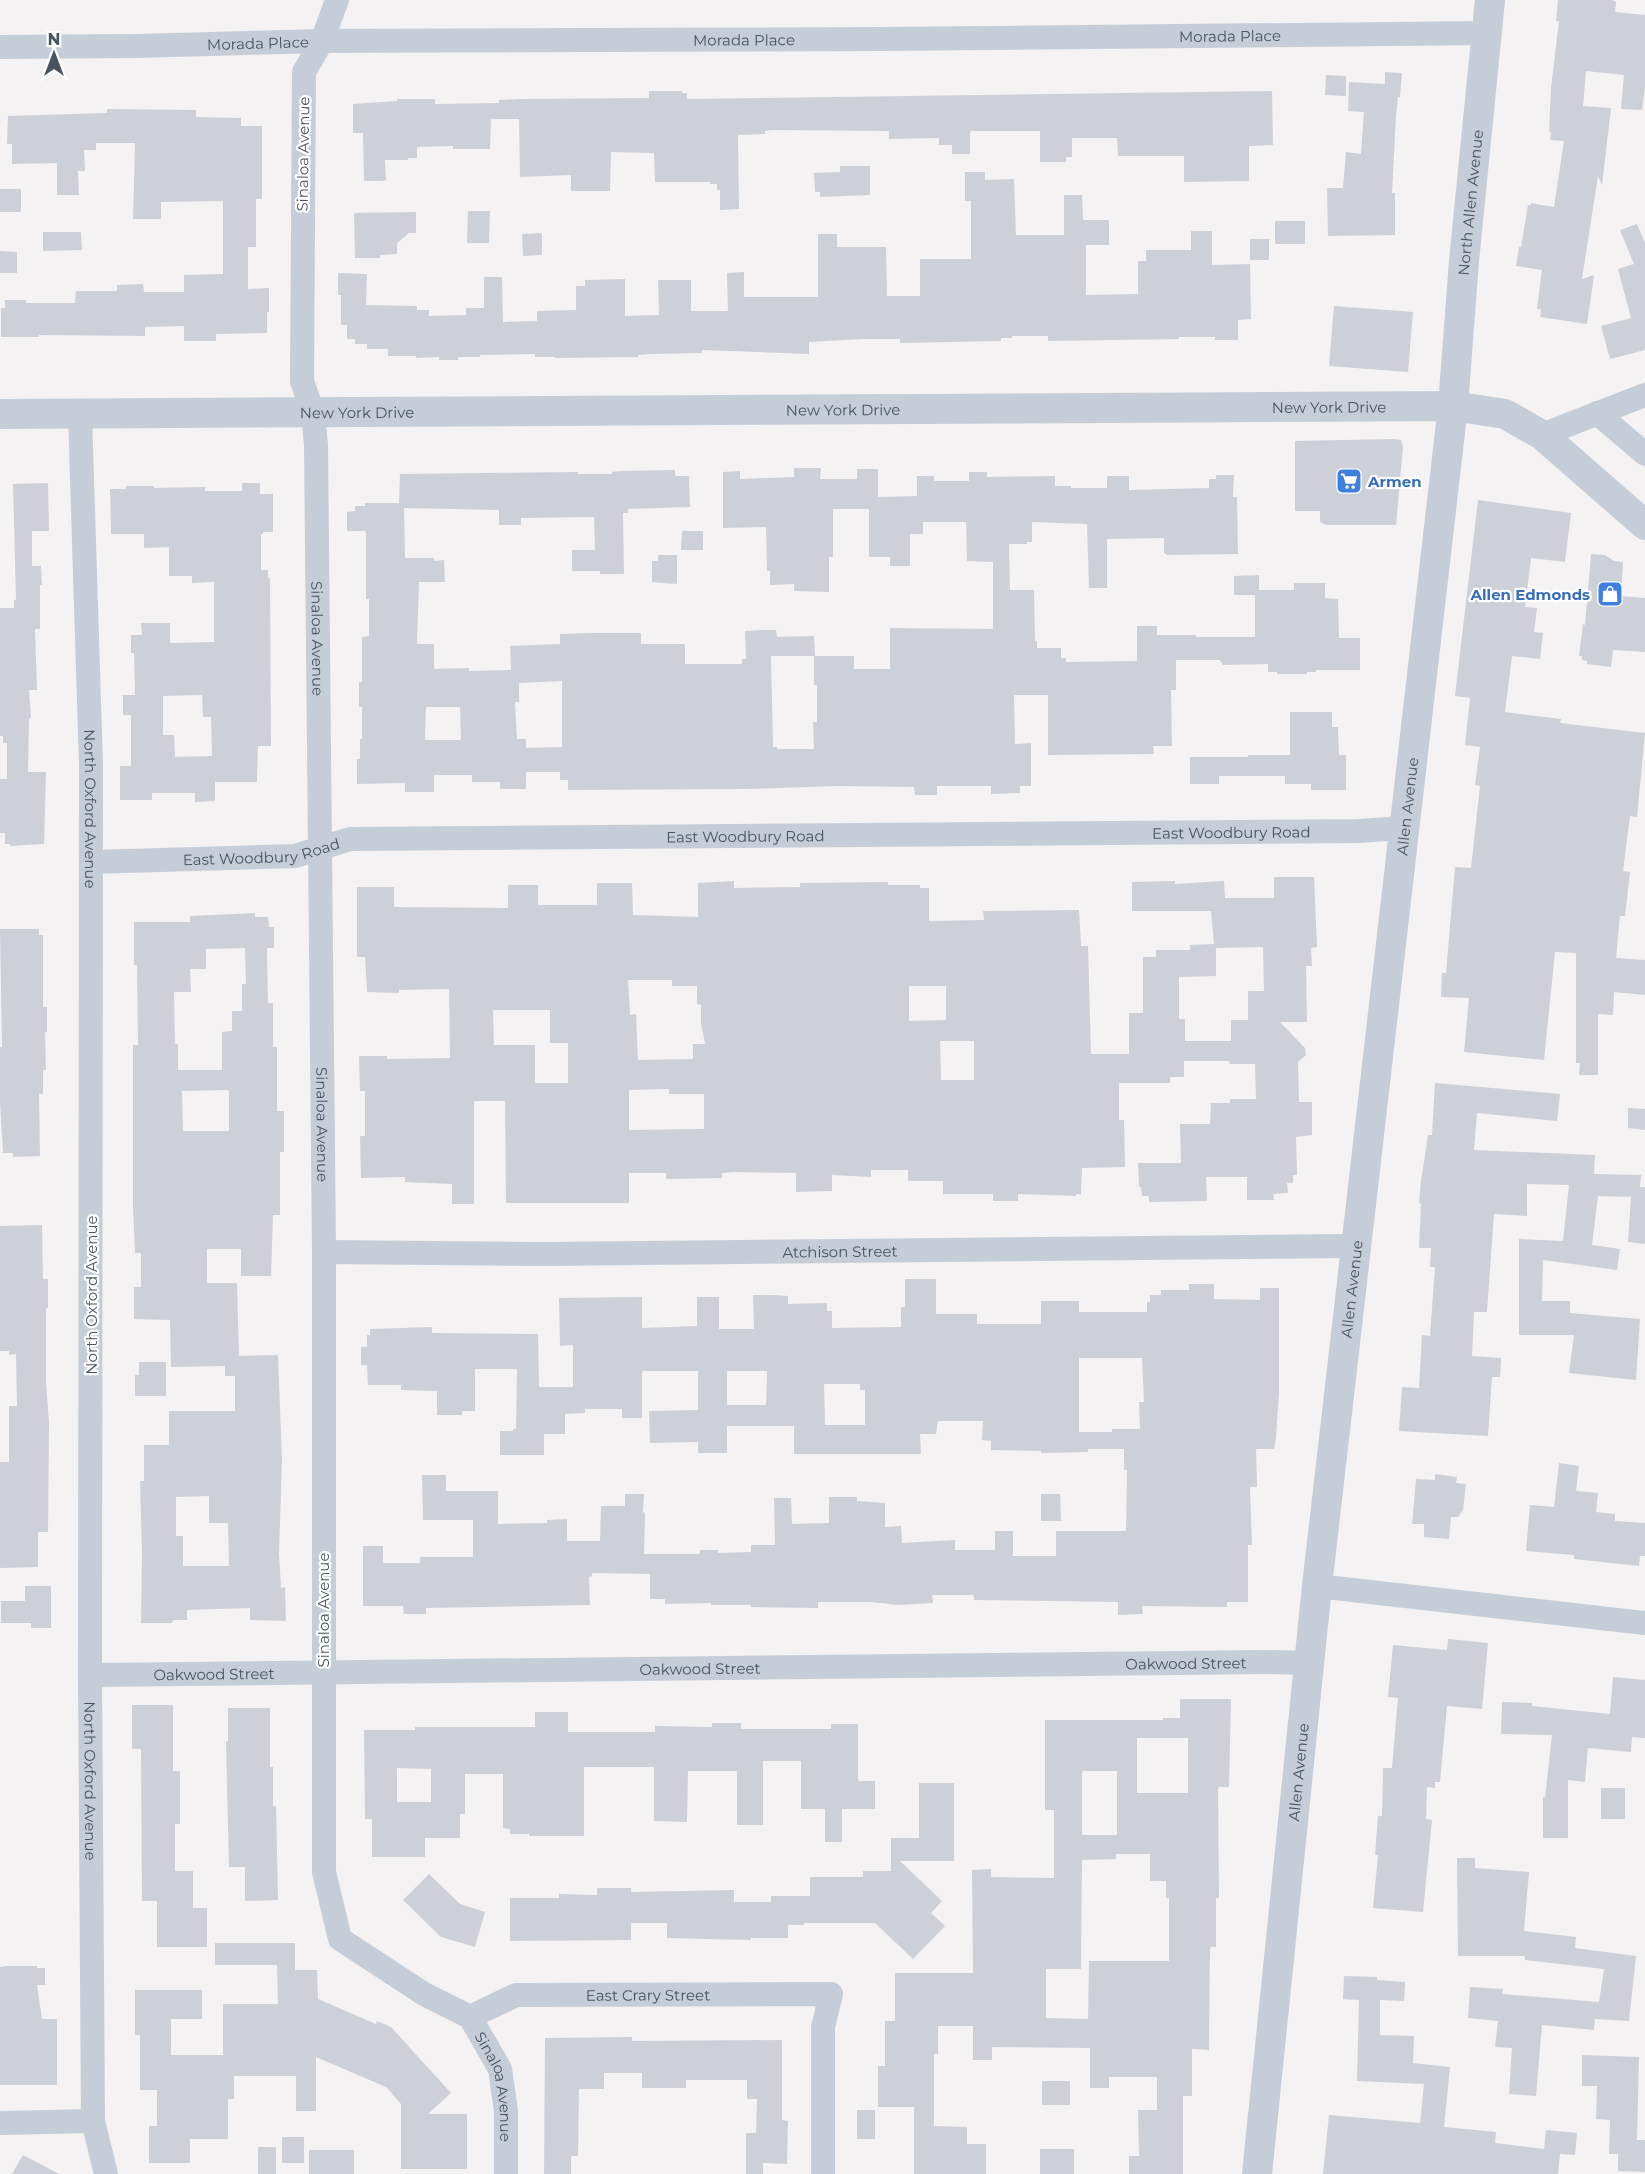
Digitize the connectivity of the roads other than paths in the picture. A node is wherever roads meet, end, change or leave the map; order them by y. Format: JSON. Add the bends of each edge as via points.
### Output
{"nodes":[{"id":1,"x":338,"y":0,"type":"edge"},
{"id":2,"x":1490,"y":0,"type":"edge"},
{"id":3,"x":1487,"y":33,"type":"junction"},
{"id":4,"x":322,"y":41,"type":"junction"},
{"id":5,"x":0,"y":47,"type":"edge"},
{"id":6,"x":1645,"y":395,"type":"edge"},
{"id":7,"x":1453,"y":406,"type":"junction"},
{"id":8,"x":1597,"y":412,"type":"junction"},
{"id":9,"x":313,"y":413,"type":"junction"},
{"id":10,"x":0,"y":414,"type":"edge"},
{"id":11,"x":80,"y":415,"type":"junction"},
{"id":12,"x":1542,"y":435,"type":"junction"},
{"id":13,"x":1645,"y":454,"type":"edge"},
{"id":14,"x":1645,"y":525,"type":"edge"},
{"id":15,"x":1403,"y":828,"type":"junction"},
{"id":16,"x":322,"y":849,"type":"junction"},
{"id":17,"x":91,"y":862,"type":"junction"},
{"id":18,"x":1355,"y":1246,"type":"junction"},
{"id":19,"x":324,"y":1251,"type":"junction"},
{"id":20,"x":1317,"y":1586,"type":"junction"},
{"id":21,"x":1645,"y":1623,"type":"edge"},
{"id":22,"x":1309,"y":1663,"type":"junction"},
{"id":23,"x":323,"y":1673,"type":"junction"},
{"id":24,"x":90,"y":1675,"type":"junction"},
{"id":25,"x":470,"y":2017,"type":"junction"},
{"id":26,"x":93,"y":2121,"type":"junction"},
{"id":27,"x":0,"y":2123,"type":"edge"},
{"id":28,"x":106,"y":2174,"type":"edge"},
{"id":29,"x":506,"y":2174,"type":"edge"},
{"id":30,"x":823,"y":2174,"type":"edge"},
{"id":31,"x":1257,"y":2174,"type":"edge"}],
"edges":[{"from":1,"to":4,"type":"street","name":"Sinaloa Avenue"},
{"from":2,"to":3,"type":"street","name":"North Allen Avenue"},
{"from":3,"to":4,"type":"street","name":"Morada Place"},
{"from":3,"to":7,"type":"street","name":"North Allen Avenue"},
{"from":4,"to":5,"type":"street","name":"Morada Place"},
{"from":4,"to":9,"type":"street","name":"Sinaloa Avenue","via":[[304,72],[302,381]]},
{"from":6,"to":8,"type":"street"},
{"from":7,"to":9,"type":"street","name":"New York Drive"},
{"from":7,"to":12,"type":"street","name":"New York Drive","via":[[1505,414]]},
{"from":7,"to":15,"type":"street","name":"Allen Avenue"},
{"from":8,"to":12,"type":"street"},
{"from":8,"to":13,"type":"street"},
{"from":9,"to":11,"type":"street","name":"New York Drive"},
{"from":9,"to":16,"type":"street","name":"Sinaloa Avenue"},
{"from":10,"to":11,"type":"street","name":"New York Drive"},
{"from":11,"to":17,"type":"street","name":"North Oxford Avenue"},
{"from":12,"to":14,"type":"street","name":"New York Drive"},
{"from":15,"to":16,"type":"street","name":"East Woodbury Road","via":[[350,839]]},
{"from":15,"to":18,"type":"street","name":"Allen Avenue"},
{"from":16,"to":17,"type":"street","name":"East Woodbury Road","via":[[295,856]]},
{"from":16,"to":19,"type":"street","name":"Sinaloa Avenue"},
{"from":17,"to":24,"type":"street","name":"North Oxford Avenue"},
{"from":18,"to":19,"type":"street","name":"Atchison Street","via":[[547,1254]]},
{"from":18,"to":20,"type":"street","name":"Allen Avenue"},
{"from":19,"to":23,"type":"street","name":"Sinaloa Avenue"},
{"from":20,"to":21,"type":"street"},
{"from":20,"to":22,"type":"street","name":"Allen Avenue"},
{"from":22,"to":23,"type":"street","name":"Oakwood Street"},
{"from":22,"to":31,"type":"street","name":"Allen Avenue"},
{"from":23,"to":24,"type":"street","name":"Oakwood Street"},
{"from":23,"to":25,"type":"street","name":"Sinaloa Avenue","via":[[324,1872],[340,1939],[424,1994]]},
{"from":24,"to":26,"type":"street","name":"North Oxford Avenue"},
{"from":25,"to":29,"type":"street","name":"Sinaloa Avenue","via":[[500,2069],[506,2111]]},
{"from":25,"to":30,"type":"street","name":"East Crary Street","via":[[516,1995],[831,1994],[823,2027]]},
{"from":26,"to":27,"type":"street"},
{"from":26,"to":28,"type":"street","name":"North Oxford Avenue"}]}
